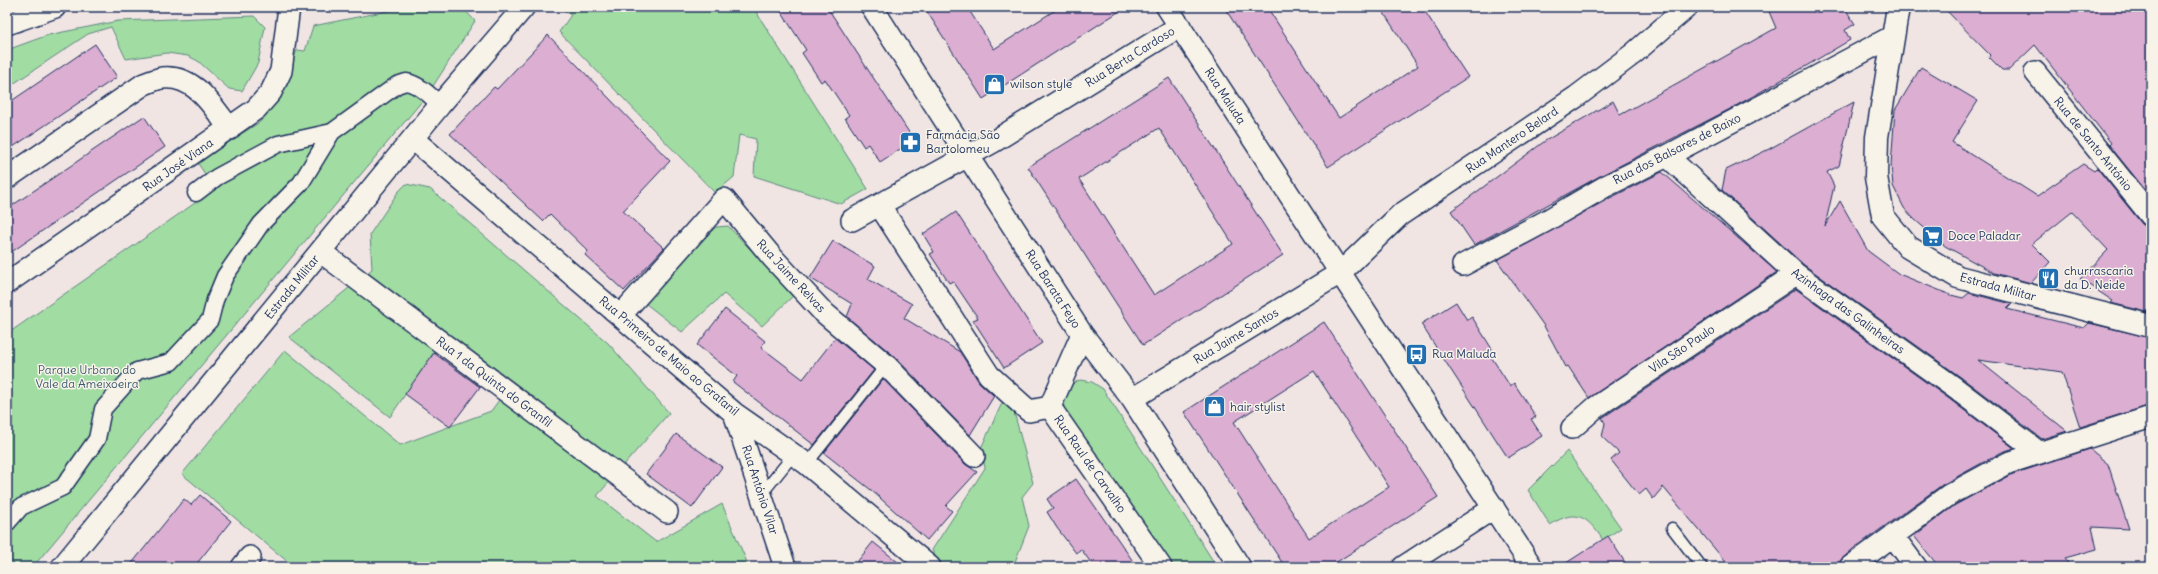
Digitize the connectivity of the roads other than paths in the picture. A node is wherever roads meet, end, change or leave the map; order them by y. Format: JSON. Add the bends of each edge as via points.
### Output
{"nodes":[{"id":1,"x":55,"y":7,"type":"edge"},
{"id":2,"x":289,"y":7,"type":"edge"},
{"id":3,"x":524,"y":7,"type":"edge"},
{"id":4,"x":872,"y":7,"type":"edge"},
{"id":5,"x":1167,"y":7,"type":"edge"},
{"id":6,"x":1686,"y":7,"type":"edge"},
{"id":7,"x":1898,"y":7,"type":"edge"},
{"id":8,"x":7,"y":24,"type":"edge"},
{"id":9,"x":1180,"y":26,"type":"junction"},
{"id":10,"x":1893,"y":36,"type":"junction"},
{"id":11,"x":2035,"y":72,"type":"dead end"},
{"id":12,"x":440,"y":105,"type":"junction"},
{"id":13,"x":230,"y":129,"type":"junction"},
{"id":14,"x":332,"y":132,"type":"junction"},
{"id":15,"x":413,"y":139,"type":"junction"},
{"id":16,"x":967,"y":154,"type":"junction"},
{"id":17,"x":1667,"y":156,"type":"junction"},
{"id":18,"x":7,"y":178,"type":"edge"},
{"id":19,"x":196,"y":193,"type":"dead end"},
{"id":20,"x":880,"y":206,"type":"junction"},
{"id":21,"x":2151,"y":216,"type":"edge"},
{"id":22,"x":852,"y":220,"type":"dead end"},
{"id":23,"x":321,"y":252,"type":"junction"},
{"id":24,"x":1463,"y":265,"type":"dead end"},
{"id":25,"x":1340,"y":273,"type":"junction"},
{"id":26,"x":1796,"y":274,"type":"junction"},
{"id":27,"x":7,"y":283,"type":"edge"},
{"id":28,"x":621,"y":315,"type":"junction"},
{"id":29,"x":2151,"y":326,"type":"edge"},
{"id":30,"x":1082,"y":334,"type":"junction"},
{"id":31,"x":886,"y":365,"type":"junction"},
{"id":32,"x":1132,"y":399,"type":"junction"},
{"id":33,"x":1050,"y":407,"type":"junction"},
{"id":34,"x":734,"y":413,"type":"junction"},
{"id":35,"x":2151,"y":417,"type":"edge"},
{"id":36,"x":1572,"y":428,"type":"dead end"},
{"id":37,"x":2040,"y":453,"type":"junction"},
{"id":38,"x":974,"y":456,"type":"dead end"},
{"id":39,"x":800,"y":459,"type":"junction"},
{"id":40,"x":761,"y":494,"type":"junction"},
{"id":41,"x":1494,"y":508,"type":"junction"},
{"id":42,"x":667,"y":512,"type":"dead end"},
{"id":43,"x":7,"y":523,"type":"edge"},
{"id":44,"x":1672,"y":528,"type":"dead end"},
{"id":45,"x":1893,"y":536,"type":"junction"},
{"id":46,"x":62,"y":567,"type":"edge"},
{"id":47,"x":785,"y":567,"type":"edge"},
{"id":48,"x":930,"y":567,"type":"edge"},
{"id":49,"x":1161,"y":567,"type":"edge"},
{"id":50,"x":1240,"y":567,"type":"edge"},
{"id":51,"x":1403,"y":567,"type":"edge"},
{"id":52,"x":1532,"y":567,"type":"edge"},
{"id":53,"x":1702,"y":567,"type":"edge"},
{"id":54,"x":1850,"y":567,"type":"edge"},
{"id":55,"x":1916,"y":567,"type":"edge"}],
"edges":[{"from":1,"to":8,"type":"street"},
{"from":2,"to":13,"type":"street","name":"Rua José Viana","via":[[281,71],[271,92],[256,109]]},
{"from":3,"to":12,"type":"street","name":"Estrada Militar"},
{"from":4,"to":16,"type":"street","name":"Rua Barata Feyo"},
{"from":5,"to":9,"type":"street","name":"Rua Maluda"},
{"from":6,"to":25,"type":"street","name":"Rua Mantero Belard","via":[[1633,54],[1576,98],[1400,215]]},
{"from":7,"to":10,"type":"street","name":"Estrada Militar"},
{"from":9,"to":16,"type":"street","name":"Rua Berta Cardoso","via":[[993,142]]},
{"from":9,"to":25,"type":"street","name":"Rua Maluda"},
{"from":10,"to":17,"type":"street","name":"Rua dos Balsares de Baixo"},
{"from":10,"to":29,"type":"street","name":"Estrada Militar","via":[[1877,137],[1876,177],[1883,216],[1908,247],[1958,277]]},
{"from":11,"to":21,"type":"street","name":"Rua de Santo António"},
{"from":12,"to":14,"type":"street","via":[[416,85],[406,82]]},
{"from":12,"to":15,"type":"street","name":"Estrada Militar"},
{"from":13,"to":18,"type":"street","via":[[199,89],[180,80],[162,78],[144,84]]},
{"from":13,"to":27,"type":"street","name":"Rua José Viana"},
{"from":14,"to":19,"type":"street","via":[[278,144],[217,177]]},
{"from":14,"to":43,"type":"street","via":[[301,183],[261,224],[225,276],[210,320],[171,362],[138,371],[103,409],[96,439],[63,487],[22,507]]},
{"from":15,"to":23,"type":"street","name":"Estrada Militar"},
{"from":15,"to":28,"type":"street","name":"Rua Primeiro de Maio ao Grafanil"},
{"from":16,"to":20,"type":"street","name":"Rua Berta Cardoso"},
{"from":16,"to":30,"type":"street","name":"Rua Barata Feyo"},
{"from":17,"to":24,"type":"street","name":"Rua dos Balsares de Baixo","via":[[1606,186]]},
{"from":17,"to":26,"type":"street","name":"Azinhaga das Galinheiras"},
{"from":20,"to":22,"type":"street","name":"Rua Berta Cardoso"},
{"from":20,"to":33,"type":"street","via":[[989,375],[1029,411]]},
{"from":23,"to":42,"type":"street","name":"Rua 1 da Quinta do Granfil"},
{"from":23,"to":46,"type":"street","name":"Estrada Militar"},
{"from":25,"to":32,"type":"street","name":"Rua Jaime Santos"},
{"from":25,"to":41,"type":"street","name":"Rua Maluda"},
{"from":26,"to":36,"type":"street","name":"Vila São Paulo","via":[[1596,407]]},
{"from":26,"to":37,"type":"street","name":"Azinhaga das Galinheiras","via":[[1955,388]]},
{"from":28,"to":31,"type":"street","name":"Rua Jaime Relvas","via":[[724,199],[772,257],[822,311]]},
{"from":28,"to":34,"type":"street","name":"Rua Primeiro de Maio ao Grafanil"},
{"from":30,"to":32,"type":"street","name":"Rua Barata Feyo"},
{"from":30,"to":33,"type":"street","name":"Rua Raul de Carvalho"},
{"from":31,"to":38,"type":"street","name":"Rua Jaime Relvas"},
{"from":31,"to":39,"type":"lane"},
{"from":32,"to":50,"type":"street","name":"Rua Barata Feyo"},
{"from":33,"to":49,"type":"street","name":"Rua Raul de Carvalho"},
{"from":34,"to":39,"type":"street","name":"Rua Primeiro de Maio ao Grafanil"},
{"from":34,"to":40,"type":"street","name":"Rua António Vilar"},
{"from":35,"to":37,"type":"street"},
{"from":37,"to":45,"type":"street","via":[[2008,463],[1949,495]]},
{"from":39,"to":40,"type":"lane"},
{"from":39,"to":48,"type":"street","name":"Rua Primeiro de Maio ao Grafanil"},
{"from":40,"to":47,"type":"street","name":"Rua António Vilar"},
{"from":41,"to":51,"type":"street"},
{"from":41,"to":52,"type":"street","name":"Rua Maluda"},
{"from":44,"to":53,"type":"lane"},
{"from":45,"to":54,"type":"street"},
{"from":45,"to":55,"type":"street"}]}
